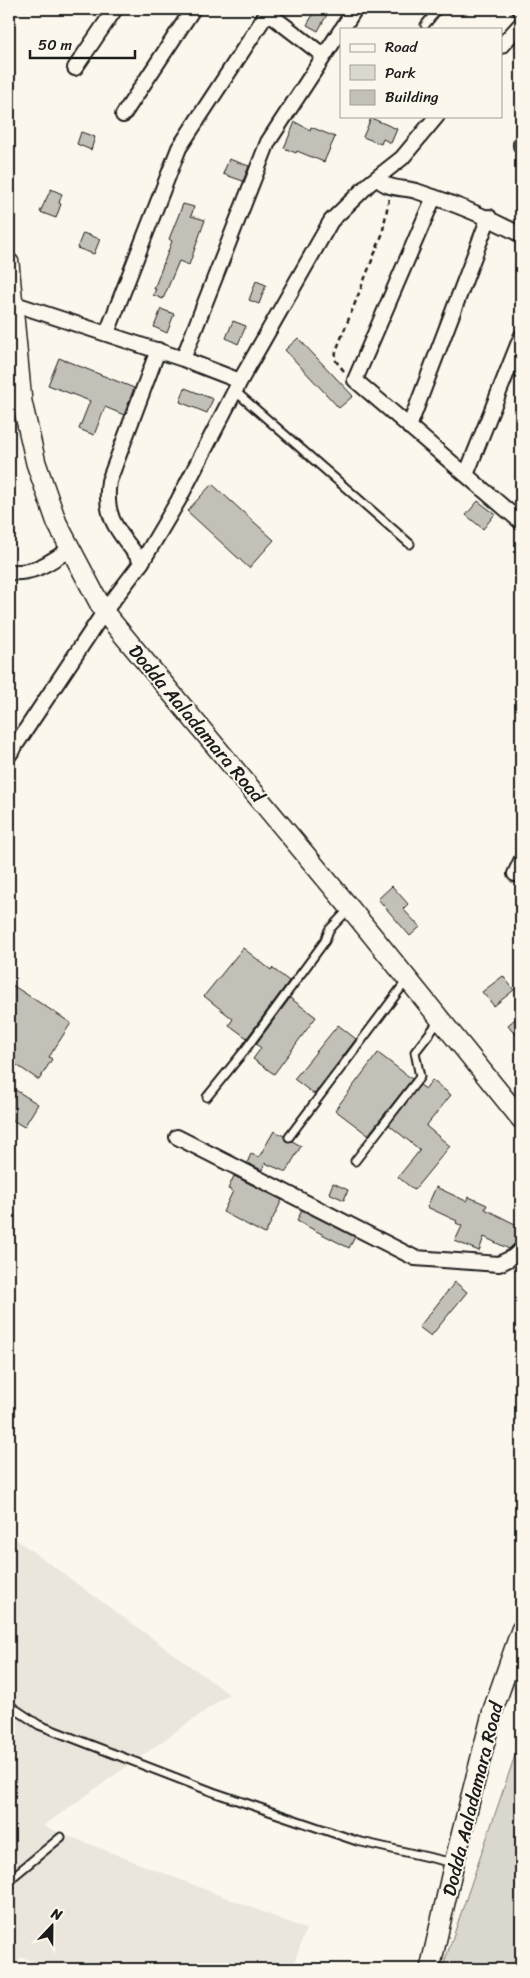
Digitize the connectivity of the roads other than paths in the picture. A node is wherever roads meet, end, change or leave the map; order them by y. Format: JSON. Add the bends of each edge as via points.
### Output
{"nodes":[{"id":1,"x":115,"y":9,"type":"edge"},
{"id":2,"x":193,"y":9,"type":"edge"},
{"id":3,"x":355,"y":9,"type":"edge"},
{"id":4,"x":438,"y":9,"type":"edge"},
{"id":5,"x":515,"y":9,"type":"edge"},
{"id":6,"x":269,"y":11,"type":"edge"},
{"id":7,"x":521,"y":15,"type":"edge"},
{"id":8,"x":521,"y":24,"type":"edge"},
{"id":9,"x":425,"y":25,"type":"dead end"},
{"id":10,"x":343,"y":28,"type":"edge"},
{"id":11,"x":340,"y":33,"type":"edge"},
{"id":12,"x":502,"y":45,"type":"edge"},
{"id":13,"x":324,"y":56,"type":"junction"},
{"id":14,"x":75,"y":68,"type":"dead end"},
{"id":15,"x":122,"y":115,"type":"dead end"},
{"id":16,"x":435,"y":118,"type":"edge"},
{"id":17,"x":380,"y":182,"type":"junction"},
{"id":18,"x":434,"y":198,"type":"junction"},
{"id":19,"x":489,"y":217,"type":"junction"},
{"id":20,"x":521,"y":235,"type":"edge"},
{"id":21,"x":9,"y":263,"type":"edge"},
{"id":22,"x":12,"y":303,"type":"junction"},
{"id":23,"x":107,"y":333,"type":"junction"},
{"id":24,"x":521,"y":337,"type":"edge"},
{"id":25,"x":158,"y":350,"type":"junction"},
{"id":26,"x":183,"y":359,"type":"junction"},
{"id":27,"x":238,"y":386,"type":"junction"},
{"id":28,"x":409,"y":427,"type":"junction"},
{"id":29,"x":466,"y":475,"type":"junction"},
{"id":30,"x":521,"y":522,"type":"edge"},
{"id":31,"x":410,"y":544,"type":"dead end"},
{"id":32,"x":70,"y":549,"type":"junction"},
{"id":33,"x":142,"y":562,"type":"junction"},
{"id":34,"x":9,"y":572,"type":"edge"},
{"id":35,"x":104,"y":612,"type":"junction"},
{"id":36,"x":9,"y":755,"type":"edge"},
{"id":37,"x":521,"y":860,"type":"edge"},
{"id":38,"x":515,"y":874,"type":"dead end"},
{"id":39,"x":350,"y":908,"type":"junction"},
{"id":40,"x":407,"y":980,"type":"junction"},
{"id":41,"x":440,"y":1020,"type":"junction"},
{"id":42,"x":207,"y":1097,"type":"dead end"},
{"id":43,"x":521,"y":1118,"type":"edge"},
{"id":44,"x":177,"y":1137,"type":"dead end"},
{"id":45,"x":289,"y":1137,"type":"dead end"},
{"id":46,"x":355,"y":1161,"type":"dead end"},
{"id":47,"x":521,"y":1250,"type":"edge"},
{"id":48,"x":521,"y":1630,"type":"edge"},
{"id":49,"x":9,"y":1705,"type":"edge"},
{"id":50,"x":61,"y":1837,"type":"dead end"},
{"id":51,"x":454,"y":1863,"type":"junction"},
{"id":52,"x":9,"y":1880,"type":"edge"},
{"id":53,"x":430,"y":1969,"type":"edge"}],
"edges":[{"from":1,"to":14,"type":"street"},
{"from":2,"to":15,"type":"street"},
{"from":3,"to":10,"type":"street"},
{"from":4,"to":9,"type":"lane"},
{"from":5,"to":7,"type":"lane"},
{"from":6,"to":13,"type":"street"},
{"from":6,"to":23,"type":"street","via":[[179,148]]},
{"from":8,"to":12,"type":"street"},
{"from":11,"to":13,"type":"street"},
{"from":13,"to":26,"type":"street","via":[[268,142]]},
{"from":16,"to":17,"type":"street"},
{"from":17,"to":18,"type":"street"},
{"from":17,"to":27,"type":"street","via":[[332,220]]},
{"from":18,"to":19,"type":"street"},
{"from":18,"to":28,"type":"street","via":[[355,380]]},
{"from":19,"to":20,"type":"street"},
{"from":19,"to":28,"type":"street"},
{"from":21,"to":22,"type":"main road","name":"Dodda Aaladamara Road"},
{"from":22,"to":23,"type":"street"},
{"from":22,"to":32,"type":"main road","name":"Dodda Aaladamara Road","via":[[22,402],[36,463],[57,523]]},
{"from":23,"to":25,"type":"street"},
{"from":24,"to":29,"type":"street"},
{"from":25,"to":26,"type":"street"},
{"from":25,"to":33,"type":"street","via":[[109,482],[107,497],[114,524]]},
{"from":26,"to":27,"type":"street"},
{"from":27,"to":31,"type":"lane"},
{"from":27,"to":33,"type":"street"},
{"from":28,"to":29,"type":"street"},
{"from":29,"to":30,"type":"street"},
{"from":32,"to":34,"type":"street","via":[[39,569]]},
{"from":32,"to":35,"type":"main road","name":"Dodda Aaladamara Road"},
{"from":33,"to":35,"type":"street"},
{"from":35,"to":36,"type":"street"},
{"from":35,"to":39,"type":"main road","name":"Dodda Aaladamara Road"},
{"from":37,"to":38,"type":"street"},
{"from":39,"to":40,"type":"main road","name":"Dodda Aaladamara Road"},
{"from":39,"to":42,"type":"lane","via":[[329,930],[325,941]]},
{"from":40,"to":41,"type":"main road","name":"Dodda Aaladamara Road"},
{"from":40,"to":45,"type":"lane"},
{"from":41,"to":43,"type":"main road","name":"Dodda Aaladamara Road"},
{"from":41,"to":46,"type":"lane","via":[[415,1052],[420,1077]]},
{"from":44,"to":47,"type":"street","via":[[416,1258],[499,1264]]},
{"from":48,"to":51,"type":"main road","name":"Dodda Aaladamara Road","via":[[493,1710]]},
{"from":49,"to":51,"type":"lane","via":[[39,1725],[213,1792],[357,1841]]},
{"from":50,"to":52,"type":"lane"},
{"from":51,"to":53,"type":"main road","name":"Dodda Aaladamara Road"}]}
